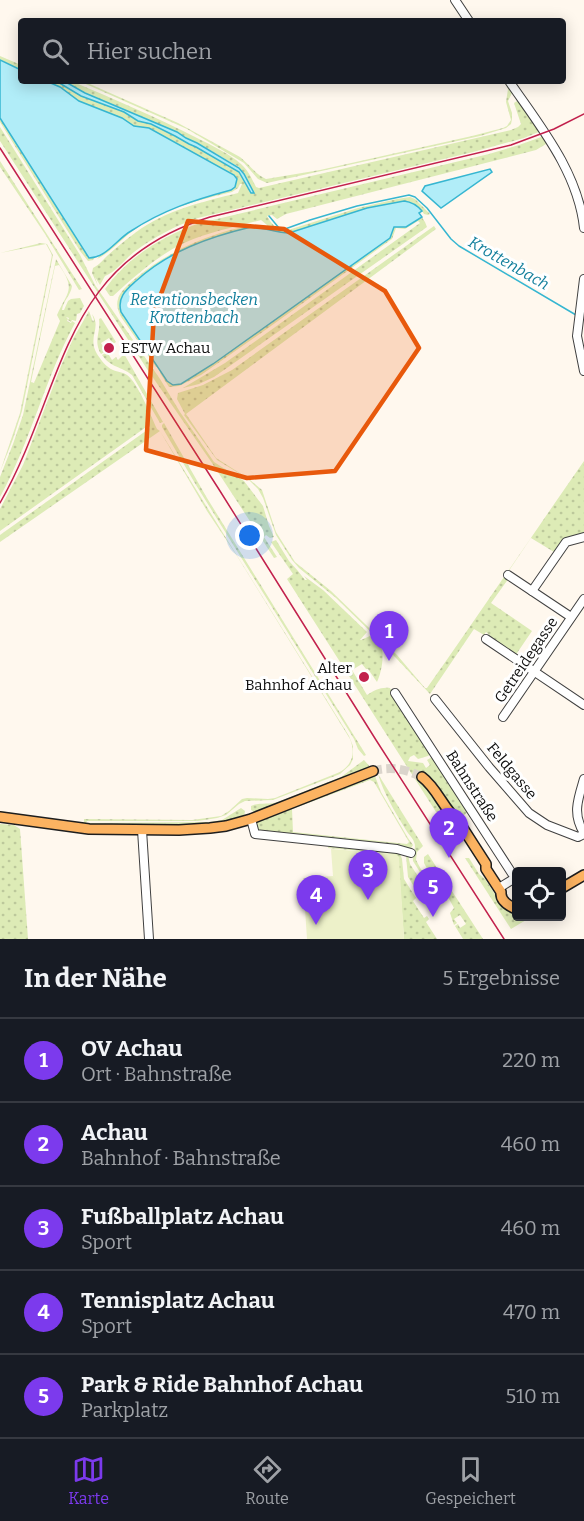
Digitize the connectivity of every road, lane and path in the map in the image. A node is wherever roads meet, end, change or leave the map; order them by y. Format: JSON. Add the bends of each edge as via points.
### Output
{"nodes":[{"id":1,"x":455,"y":0,"type":"edge"},
{"id":2,"x":466,"y":18,"type":"edge"},
{"id":3,"x":511,"y":84,"type":"edge"},
{"id":4,"x":584,"y":228,"type":"edge"},
{"id":5,"x":584,"y":279,"type":"edge"},
{"id":6,"x":584,"y":371,"type":"edge"},
{"id":7,"x":584,"y":537,"type":"edge"},
{"id":8,"x":508,"y":575,"type":"dead end"},
{"id":9,"x":532,"y":591,"type":"junction"},
{"id":10,"x":584,"y":599,"type":"edge"},
{"id":11,"x":571,"y":617,"type":"junction"},
{"id":12,"x":486,"y":639,"type":"dead end"},
{"id":13,"x":534,"y":671,"type":"junction"},
{"id":14,"x":395,"y":693,"type":"dead end"},
{"id":15,"x":435,"y":699,"type":"dead end"},
{"id":16,"x":584,"y":705,"type":"edge"},
{"id":17,"x":503,"y":717,"type":"dead end"},
{"id":18,"x":373,"y":771,"type":"tunnel mouth"},
{"id":19,"x":422,"y":777,"type":"tunnel mouth"},
{"id":20,"x":584,"y":779,"type":"edge"},
{"id":21,"x":0,"y":817,"type":"edge"},
{"id":22,"x":251,"y":819,"type":"junction"},
{"id":23,"x":142,"y":830,"type":"junction"},
{"id":24,"x":584,"y":833,"type":"edge"},
{"id":25,"x":407,"y":853,"type":"dead end"},
{"id":26,"x":584,"y":875,"type":"edge"},
{"id":27,"x":566,"y":885,"type":"edge"},
{"id":28,"x":500,"y":890,"type":"junction"},
{"id":29,"x":512,"y":900,"type":"edge"},
{"id":30,"x":512,"y":907,"type":"edge"},
{"id":31,"x":149,"y":939,"type":"edge"}],
"edges":[{"from":1,"to":2,"type":"street"},
{"from":3,"to":4,"type":"street","via":[[562,161],[574,185]]},
{"from":5,"to":6,"type":"street","via":[[578,321]]},
{"from":7,"to":9,"type":"street","via":[[566,542]]},
{"from":8,"to":9,"type":"street","name":"Getreidegasse"},
{"from":9,"to":11,"type":"street","name":"Getreidegasse"},
{"from":10,"to":11,"type":"street","name":"Getreidegasse"},
{"from":11,"to":13,"type":"street","name":"Getreidegasse"},
{"from":12,"to":13,"type":"street"},
{"from":13,"to":16,"type":"street"},
{"from":13,"to":17,"type":"street","name":"Getreidegasse"},
{"from":14,"to":28,"type":"street","name":"Bahnstraße","via":[[515,878]]},
{"from":15,"to":24,"type":"street","name":"Feldgasse","via":[[529,813],[555,829],[579,837]]},
{"from":18,"to":22,"type":"main road"},
{"from":19,"to":28,"type":"main road","via":[[459,822]]},
{"from":20,"to":24,"type":"street","via":[[576,813]]},
{"from":21,"to":23,"type":"main road","via":[[82,829]]},
{"from":22,"to":23,"type":"main road","via":[[210,828]]},
{"from":22,"to":25,"type":"street","via":[[255,834]]},
{"from":23,"to":31,"type":"street"},
{"from":26,"to":27,"type":"main road"},
{"from":28,"to":29,"type":"main road"},
{"from":28,"to":30,"type":"main road"}]}
